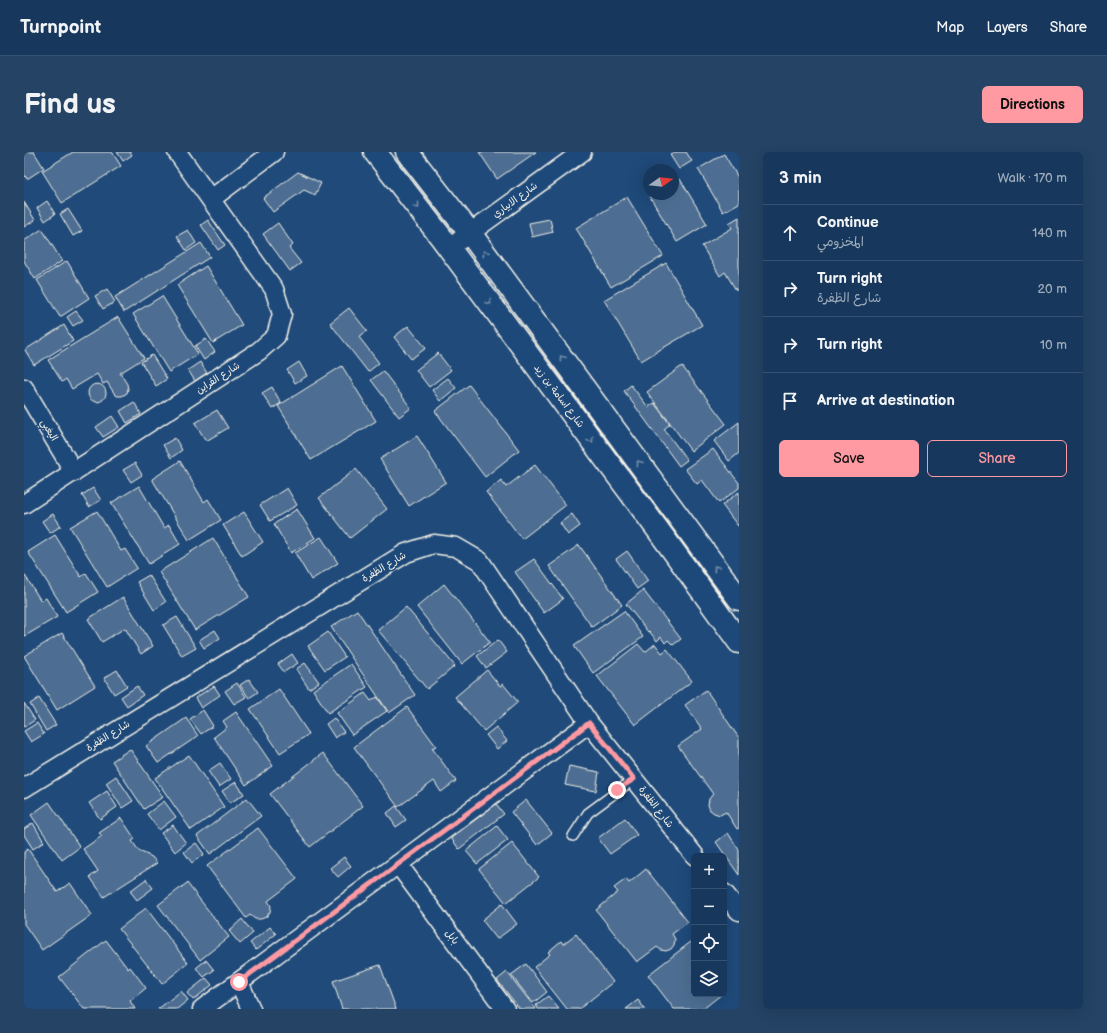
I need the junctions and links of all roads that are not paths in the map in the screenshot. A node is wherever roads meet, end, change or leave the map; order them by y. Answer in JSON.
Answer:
{"nodes":[{"id":1,"x":177,"y":152,"type":"edge"},
{"id":2,"x":274,"y":152,"type":"edge"},
{"id":3,"x":375,"y":152,"type":"edge"},
{"id":4,"x":407,"y":152,"type":"edge"},
{"id":5,"x":582,"y":152,"type":"edge"},
{"id":6,"x":211,"y":199,"type":"junction"},
{"id":7,"x":470,"y":233,"type":"junction"},
{"id":8,"x":449,"y":248,"type":"junction"},
{"id":9,"x":24,"y":388,"type":"edge"},
{"id":10,"x":74,"y":472,"type":"junction"},
{"id":11,"x":24,"y":504,"type":"edge"},
{"id":12,"x":739,"y":599,"type":"edge"},
{"id":13,"x":739,"y":642,"type":"edge"},
{"id":14,"x":589,"y":723,"type":"junction"},
{"id":15,"x":634,"y":779,"type":"junction"},
{"id":16,"x":24,"y":788,"type":"edge"},
{"id":17,"x":573,"y":836,"type":"dead end"},
{"id":18,"x":693,"y":853,"type":"edge"},
{"id":19,"x":398,"y":864,"type":"junction"},
{"id":20,"x":727,"y":897,"type":"edge"},
{"id":21,"x":739,"y":912,"type":"edge"},
{"id":22,"x":239,"y":982,"type":"junction"},
{"id":23,"x":202,"y":1009,"type":"edge"},
{"id":24,"x":251,"y":1009,"type":"edge"},
{"id":25,"x":505,"y":1009,"type":"edge"}],
"edges":[{"from":1,"to":6,"type":"street","name":"شارع القراين"},
{"from":2,"to":6,"type":"street"},
{"from":3,"to":8,"type":"street","name":"شارع اسامة بن زيد","one_way":true},
{"from":4,"to":7,"type":"street"},
{"from":5,"to":7,"type":"street","name":"شارع الابياري"},
{"from":6,"to":10,"type":"street","name":"شارع القراين"},
{"from":7,"to":8,"type":"street","name":"شارع الابياري"},
{"from":12,"to":7,"type":"street","one_way":true},
{"from":8,"to":13,"type":"street","name":"شارع اسامة بن زيد","one_way":true},
{"from":9,"to":10,"type":"street","name":"اليغبي"},
{"from":10,"to":11,"type":"street","name":"شارع القراين"},
{"from":14,"to":15,"type":"street","name":"شارع الظفرة"},
{"from":14,"to":16,"type":"street","name":"شارع الظفرة"},
{"from":14,"to":19,"type":"street"},
{"from":15,"to":17,"type":"lane"},
{"from":15,"to":18,"type":"street","name":"شارع الظفرة"},
{"from":19,"to":22,"type":"street"},
{"from":19,"to":25,"type":"street","name":"بابل"},
{"from":20,"to":21,"type":"street"},
{"from":22,"to":23,"type":"street"},
{"from":22,"to":24,"type":"street"}]}
